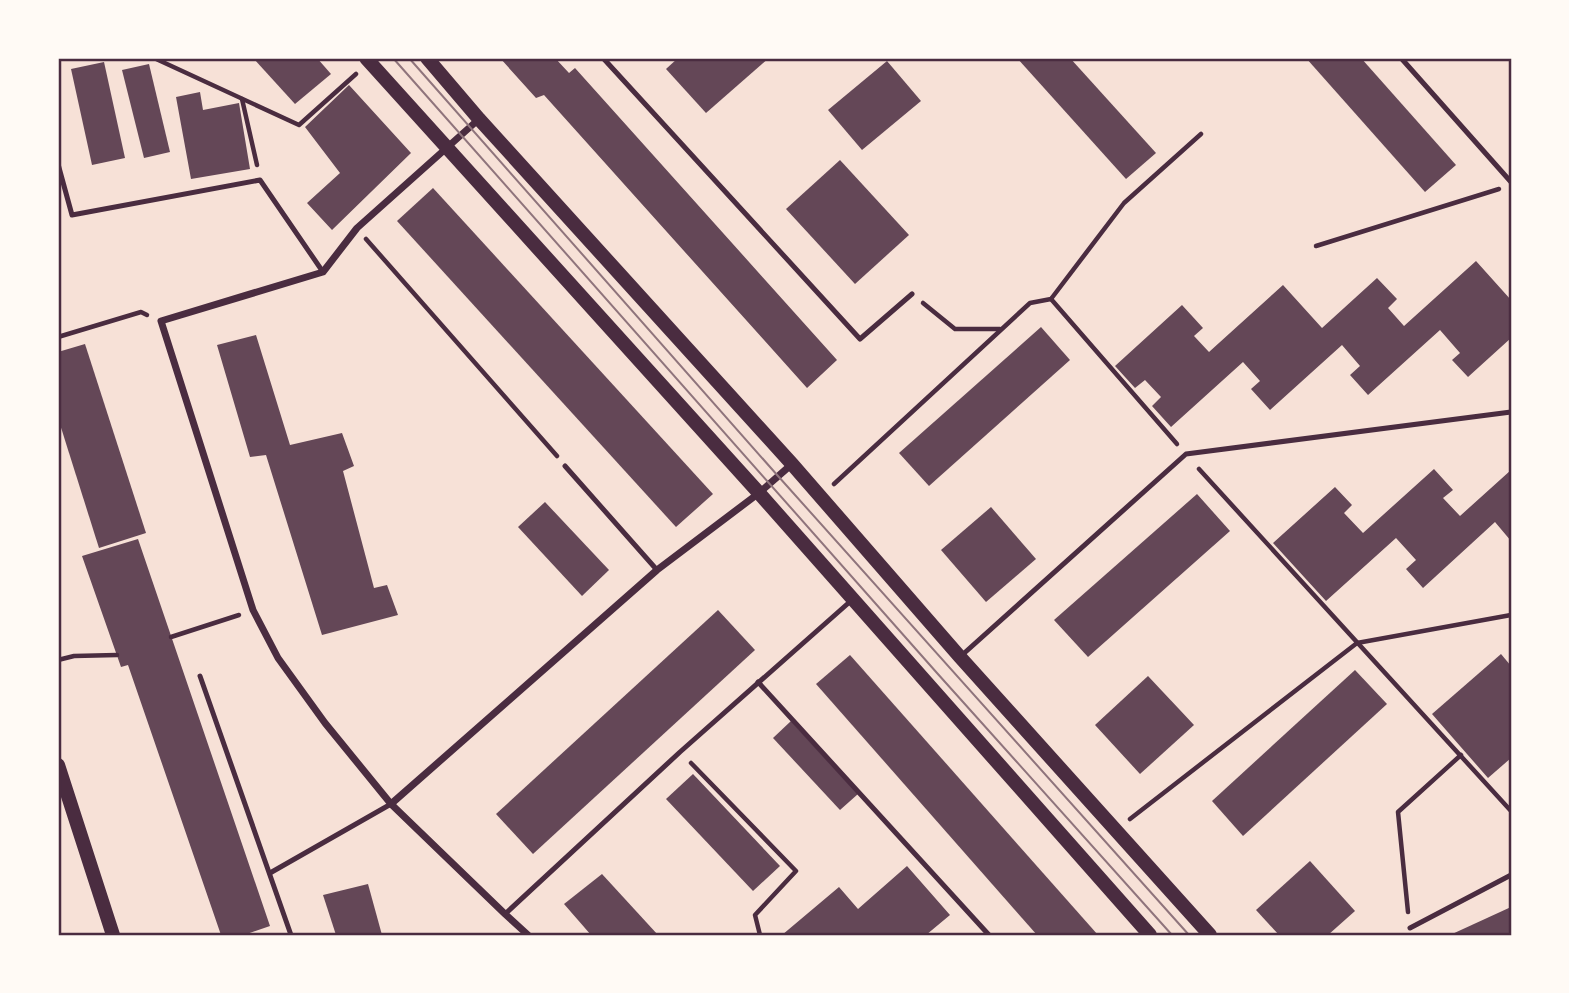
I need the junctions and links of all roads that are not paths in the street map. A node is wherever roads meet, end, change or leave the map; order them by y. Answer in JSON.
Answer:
{"nodes":[{"id":1,"x":427,"y":58,"type":"edge"},
{"id":2,"x":603,"y":58,"type":"edge"},
{"id":3,"x":1401,"y":58,"type":"edge"},
{"id":4,"x":368,"y":60,"type":"edge"},
{"id":5,"x":479,"y":119,"type":"junction"},
{"id":6,"x":446,"y":148,"type":"junction"},
{"id":7,"x":58,"y":164,"type":"edge"},
{"id":8,"x":1511,"y":184,"type":"edge"},
{"id":9,"x":323,"y":272,"type":"junction"},
{"id":10,"x":912,"y":294,"type":"road end"},
{"id":11,"x":1511,"y":412,"type":"edge"},
{"id":12,"x":792,"y":464,"type":"junction"},
{"id":13,"x":565,"y":466,"type":"road end"},
{"id":14,"x":759,"y":493,"type":"junction"},
{"id":15,"x":657,"y":570,"type":"junction"},
{"id":16,"x":853,"y":600,"type":"junction"},
{"id":17,"x":960,"y":657,"type":"junction"},
{"id":18,"x":200,"y":676,"type":"dead end"},
{"id":19,"x":758,"y":682,"type":"junction"},
{"id":20,"x":58,"y":765,"type":"edge"},
{"id":21,"x":391,"y":803,"type":"junction"},
{"id":22,"x":270,"y":873,"type":"junction"},
{"id":23,"x":1511,"y":875,"type":"edge"},
{"id":24,"x":505,"y":914,"type":"junction"},
{"id":25,"x":1410,"y":928,"type":"road end"},
{"id":26,"x":113,"y":935,"type":"edge"},
{"id":27,"x":291,"y":935,"type":"edge"},
{"id":28,"x":528,"y":935,"type":"edge"},
{"id":29,"x":989,"y":935,"type":"edge"},
{"id":30,"x":1150,"y":935,"type":"edge"},
{"id":31,"x":1210,"y":935,"type":"edge"}],
"edges":[{"from":1,"to":5,"type":"main road"},
{"from":2,"to":10,"type":"lane"},
{"from":3,"to":8,"type":"lane"},
{"from":4,"to":6,"type":"main road"},
{"from":5,"to":6,"type":"street"},
{"from":5,"to":12,"type":"main road"},
{"from":6,"to":9,"type":"street"},
{"from":6,"to":14,"type":"main road"},
{"from":7,"to":9,"type":"lane"},
{"from":9,"to":21,"type":"street"},
{"from":11,"to":17,"type":"lane"},
{"from":12,"to":14,"type":"street"},
{"from":12,"to":17,"type":"main road"},
{"from":13,"to":15,"type":"lane"},
{"from":14,"to":15,"type":"street"},
{"from":14,"to":16,"type":"main road"},
{"from":15,"to":21,"type":"street"},
{"from":16,"to":19,"type":"lane"},
{"from":16,"to":30,"type":"main road"},
{"from":17,"to":31,"type":"main road"},
{"from":18,"to":22,"type":"lane"},
{"from":19,"to":24,"type":"lane"},
{"from":19,"to":29,"type":"lane"},
{"from":20,"to":26,"type":"main road"},
{"from":21,"to":22,"type":"lane"},
{"from":21,"to":24,"type":"street"},
{"from":22,"to":27,"type":"lane"},
{"from":23,"to":25,"type":"lane"},
{"from":24,"to":28,"type":"street"}]}
